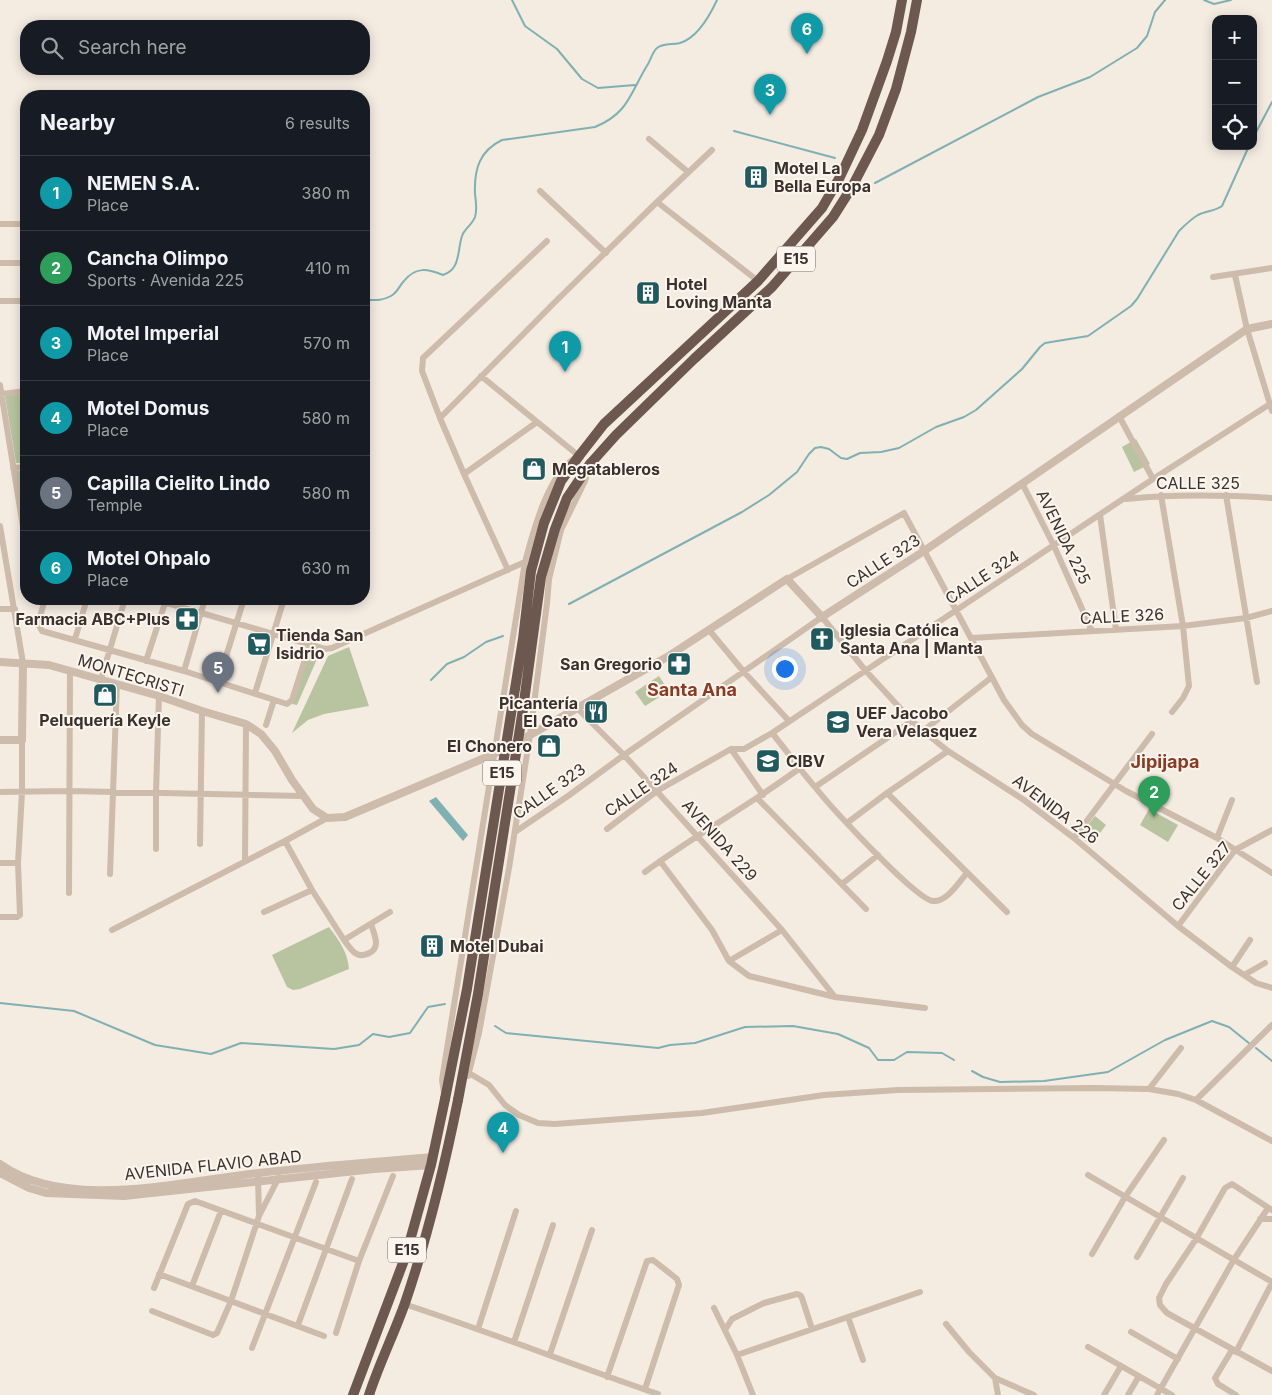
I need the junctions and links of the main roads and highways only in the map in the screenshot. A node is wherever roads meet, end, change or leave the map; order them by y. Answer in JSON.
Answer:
{"nodes":[{"id":1,"x":902,"y":0,"type":"edge"},
{"id":2,"x":917,"y":0,"type":"edge"},
{"id":3,"x":744,"y":294,"type":"junction"},
{"id":4,"x":754,"y":304,"type":"junction"},
{"id":5,"x":370,"y":1352,"type":"junction"},
{"id":6,"x":383,"y":1358,"type":"junction"},
{"id":7,"x":353,"y":1395,"type":"edge"},
{"id":8,"x":369,"y":1395,"type":"edge"}],
"edges":[{"from":1,"to":3,"type":"highway","number":"E15"},
{"from":2,"to":4,"type":"highway","number":"E15"},
{"from":3,"to":4,"type":"highway"},
{"from":3,"to":5,"type":"highway","number":"E15","bridge":true},
{"from":4,"to":6,"type":"highway","number":"E15","bridge":true},
{"from":5,"to":6,"type":"highway"},
{"from":5,"to":7,"type":"highway","number":"E15"},
{"from":6,"to":8,"type":"highway","number":"E15"}]}
